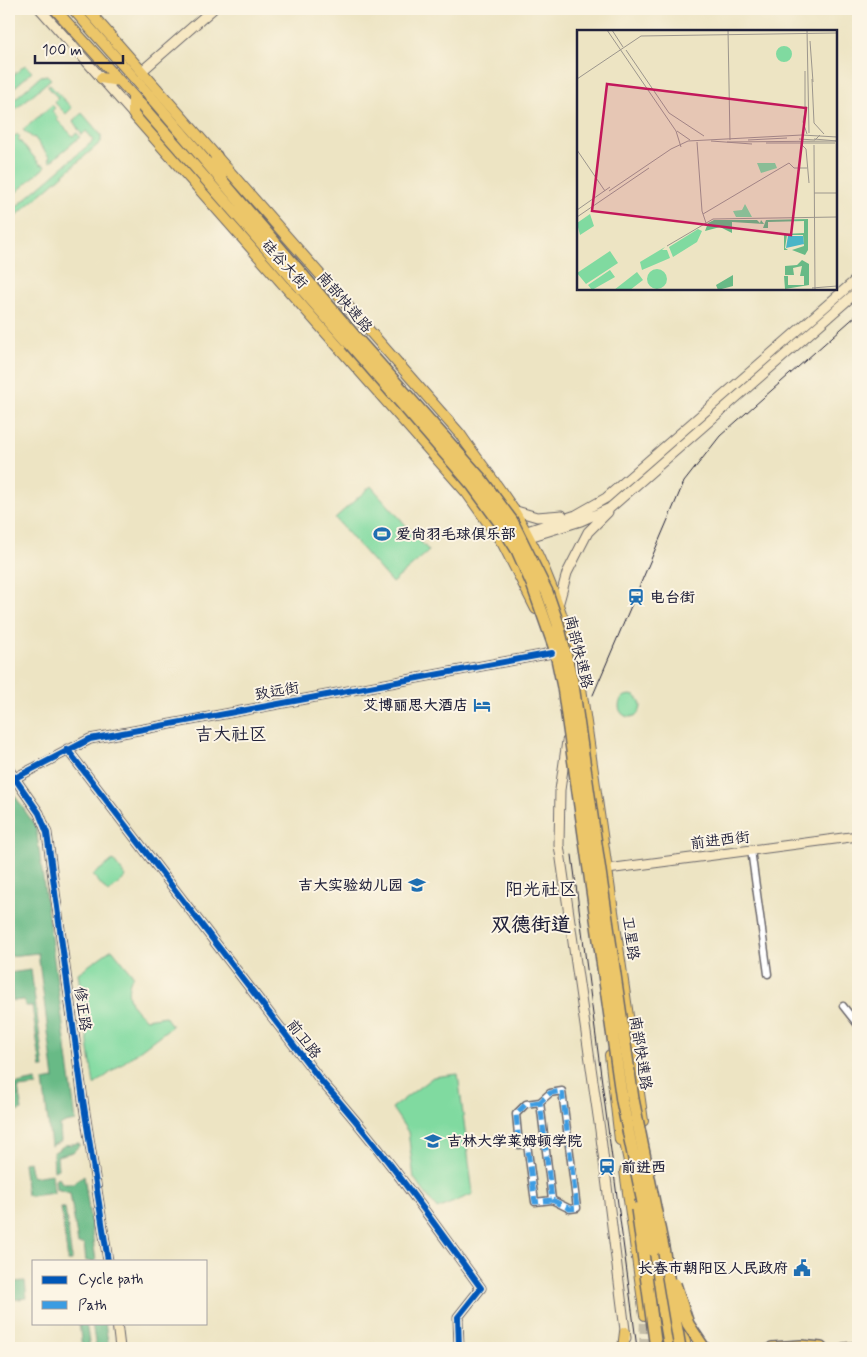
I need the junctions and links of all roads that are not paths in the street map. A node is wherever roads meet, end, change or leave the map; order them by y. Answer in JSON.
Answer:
{"nodes":[{"id":1,"x":40,"y":9,"type":"edge"},
{"id":2,"x":55,"y":9,"type":"edge"},
{"id":3,"x":73,"y":9,"type":"edge"},
{"id":4,"x":87,"y":9,"type":"edge"},
{"id":5,"x":213,"y":9,"type":"edge"},
{"id":6,"x":142,"y":71,"type":"junction"},
{"id":7,"x":101,"y":78,"type":"junction"},
{"id":8,"x":119,"y":80,"type":"junction"},
{"id":9,"x":141,"y":99,"type":"junction"},
{"id":10,"x":133,"y":114,"type":"junction"},
{"id":11,"x":216,"y":156,"type":"junction"},
{"id":12,"x":224,"y":184,"type":"junction"},
{"id":13,"x":858,"y":278,"type":"edge"},
{"id":14,"x":858,"y":291,"type":"edge"},
{"id":15,"x":354,"y":342,"type":"junction"},
{"id":16,"x":592,"y":507,"type":"junction"},
{"id":17,"x":610,"y":508,"type":"junction"},
{"id":18,"x":513,"y":510,"type":"junction"},
{"id":19,"x":526,"y":535,"type":"junction"},
{"id":20,"x":503,"y":544,"type":"junction"},
{"id":21,"x":559,"y":602,"type":"junction"},
{"id":22,"x":552,"y":653,"type":"junction"},
{"id":23,"x":567,"y":741,"type":"junction"},
{"id":24,"x":67,"y":750,"type":"junction"},
{"id":25,"x":9,"y":770,"type":"edge"},
{"id":26,"x":14,"y":778,"type":"junction"},
{"id":27,"x":858,"y":836,"type":"edge"},
{"id":28,"x":752,"y":850,"type":"junction"},
{"id":29,"x":606,"y":869,"type":"junction"},
{"id":30,"x":585,"y":872,"type":"junction"},
{"id":31,"x":768,"y":974,"type":"dead end"},
{"id":32,"x":843,"y":1006,"type":"dead end"},
{"id":33,"x":858,"y":1025,"type":"edge"},
{"id":34,"x":607,"y":1026,"type":"junction"},
{"id":35,"x":622,"y":1101,"type":"junction"},
{"id":36,"x":540,"y":1102,"type":"junction"},
{"id":37,"x":552,"y":1200,"type":"junction"},
{"id":38,"x":663,"y":1247,"type":"junction"},
{"id":39,"x":108,"y":1260,"type":"edge"},
{"id":40,"x":645,"y":1315,"type":"tunnel mouth"},
{"id":41,"x":117,"y":1324,"type":"edge"},
{"id":42,"x":625,"y":1332,"type":"joint"},
{"id":43,"x":858,"y":1347,"type":"edge"},
{"id":44,"x":120,"y":1348,"type":"edge"},
{"id":45,"x":460,"y":1348,"type":"edge"},
{"id":46,"x":625,"y":1348,"type":"edge"},
{"id":47,"x":656,"y":1348,"type":"edge"},
{"id":48,"x":665,"y":1348,"type":"edge"},
{"id":49,"x":670,"y":1348,"type":"edge"},
{"id":50,"x":680,"y":1348,"type":"edge"},
{"id":51,"x":686,"y":1348,"type":"edge"},
{"id":52,"x":704,"y":1348,"type":"edge"},
{"id":53,"x":772,"y":1348,"type":"edge"},
{"id":54,"x":821,"y":1348,"type":"edge"},
{"id":55,"x":844,"y":1348,"type":"edge"}],
"edges":[{"from":1,"to":7,"type":"street","name":"硅谷大街"},
{"from":2,"to":8,"type":"main road"},
{"from":3,"to":9,"type":"main road"},
{"from":4,"to":6,"type":"main road","name":"硅谷大街"},
{"from":5,"to":6,"type":"street"},
{"from":6,"to":11,"type":"main road","name":"硅谷大街"},
{"from":7,"to":8,"type":"main road"},
{"from":7,"to":10,"type":"street","name":"硅谷大街"},
{"from":8,"to":9,"type":"main road"},
{"from":9,"to":10,"type":"main road"},
{"from":9,"to":12,"type":"highway","name":"南部快速路"},
{"from":9,"to":15,"type":"highway","name":"南部快速路"},
{"from":10,"to":20,"type":"main road","name":"硅谷大街"},
{"from":11,"to":12,"type":"highway"},
{"from":11,"to":18,"type":"main road","name":"硅谷大街"},
{"from":12,"to":15,"type":"highway","name":"南部快速路"},
{"from":13,"to":16,"type":"street"},
{"from":14,"to":17,"type":"street"},
{"from":15,"to":35,"type":"highway","name":"南部快速路","bridge":true},
{"from":15,"to":38,"type":"highway","name":"南部快速路","bridge":true},
{"from":16,"to":18,"type":"street"},
{"from":16,"to":19,"type":"street"},
{"from":17,"to":19,"type":"street"},
{"from":17,"to":21,"type":"street"},
{"from":18,"to":19,"type":"main road","name":"硅谷大街"},
{"from":19,"to":20,"type":"street"},
{"from":19,"to":21,"type":"main road","name":"卫星路"},
{"from":20,"to":22,"type":"main road"},
{"from":21,"to":29,"type":"main road","name":"卫星路"},
{"from":22,"to":23,"type":"main road"},
{"from":22,"to":24,"type":"street","name":"致远街"},
{"from":23,"to":30,"type":"main road"},
{"from":23,"to":42,"type":"street"},
{"from":24,"to":26,"type":"street","name":"致远街"},
{"from":24,"to":45,"type":"street","name":"前卫路"},
{"from":25,"to":26,"type":"street","name":"修正路"},
{"from":26,"to":39,"type":"street","name":"修正路"},
{"from":27,"to":28,"type":"street","name":"前进西街"},
{"from":28,"to":29,"type":"street","name":"前进西街"},
{"from":28,"to":31,"type":"street"},
{"from":29,"to":30,"type":"street","name":"前进西街"},
{"from":29,"to":51,"type":"main road","name":"卫星路"},
{"from":30,"to":34,"type":"main road"},
{"from":32,"to":33,"type":"street"},
{"from":34,"to":40,"type":"main road"},
{"from":34,"to":48,"type":"main road"},
{"from":35,"to":47,"type":"highway","bridge":true},
{"from":35,"to":49,"type":"highway","name":"南部快速路","bridge":true},
{"from":36,"to":37,"type":"street"},
{"from":36,"to":37,"type":"street"},
{"from":36,"to":37,"type":"street"},
{"from":38,"to":50,"type":"highway","name":"南部快速路","bridge":true},
{"from":38,"to":52,"type":"highway","bridge":true},
{"from":41,"to":44,"type":"street"},
{"from":42,"to":46,"type":"main road"},
{"from":43,"to":55,"type":"main road"},
{"from":53,"to":54,"type":"highway"}]}
